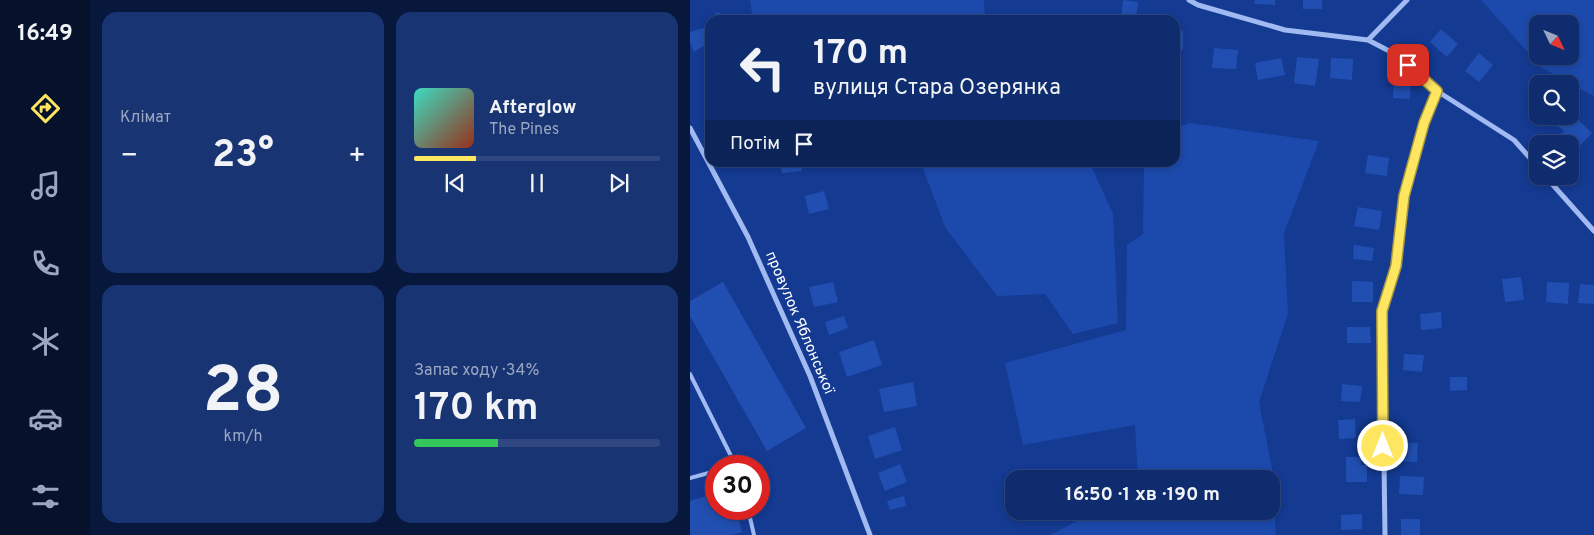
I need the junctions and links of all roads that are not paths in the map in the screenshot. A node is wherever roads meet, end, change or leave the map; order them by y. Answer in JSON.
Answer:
{"nodes":[{"id":1,"x":1189,"y":0,"type":"edge"},
{"id":2,"x":1407,"y":0,"type":"edge"},
{"id":3,"x":1368,"y":40,"type":"junction"},
{"id":4,"x":1437,"y":91,"type":"junction"},
{"id":5,"x":690,"y":128,"type":"edge"},
{"id":6,"x":705,"y":156,"type":"edge"},
{"id":7,"x":1529,"y":157,"type":"edge"},
{"id":8,"x":711,"y":167,"type":"edge"},
{"id":9,"x":1553,"y":185,"type":"edge"},
{"id":10,"x":1594,"y":231,"type":"edge"},
{"id":11,"x":690,"y":374,"type":"edge"},
{"id":12,"x":729,"y":455,"type":"edge"},
{"id":13,"x":705,"y":473,"type":"edge"},
{"id":14,"x":690,"y":478,"type":"edge"},
{"id":15,"x":751,"y":520,"type":"edge"},
{"id":16,"x":754,"y":535,"type":"edge"},
{"id":17,"x":870,"y":535,"type":"edge"},
{"id":18,"x":1385,"y":535,"type":"edge"}],
"edges":[{"from":1,"to":3,"type":"street"},
{"from":2,"to":3,"type":"street"},
{"from":3,"to":4,"type":"street"},
{"from":4,"to":7,"type":"street"},
{"from":4,"to":18,"type":"street"},
{"from":5,"to":6,"type":"street","name":"провулок Яблонської"},
{"from":8,"to":17,"type":"street","name":"провулок Яблонської"},
{"from":9,"to":10,"type":"street"},
{"from":11,"to":12,"type":"lane"},
{"from":13,"to":14,"type":"lane"},
{"from":15,"to":16,"type":"lane"}]}
